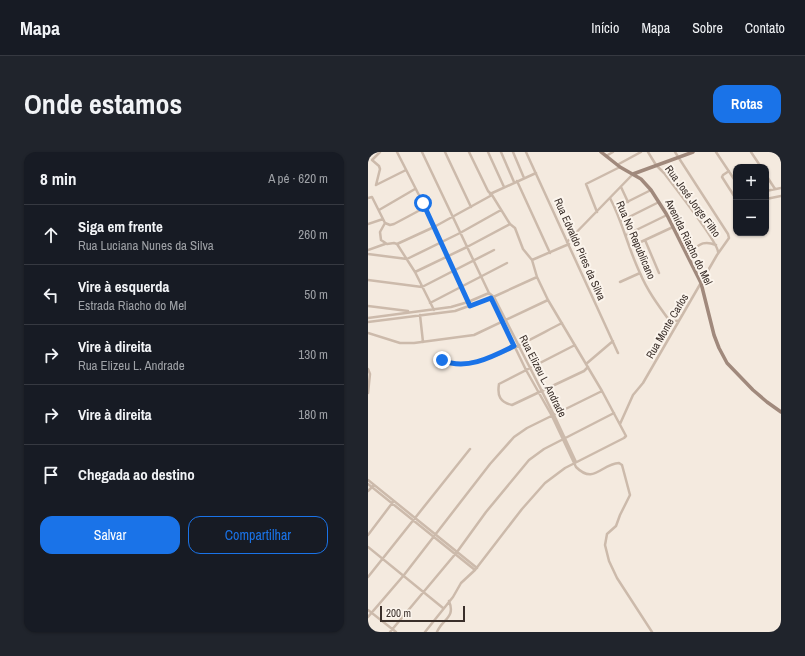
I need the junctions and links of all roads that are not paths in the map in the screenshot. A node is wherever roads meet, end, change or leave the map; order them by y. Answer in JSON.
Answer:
{"nodes":[{"id":1,"x":380,"y":152,"type":"edge"},
{"id":2,"x":397,"y":152,"type":"edge"},
{"id":3,"x":422,"y":152,"type":"edge"},
{"id":4,"x":445,"y":152,"type":"edge"},
{"id":5,"x":469,"y":152,"type":"edge"},
{"id":6,"x":488,"y":152,"type":"edge"},
{"id":7,"x":500,"y":152,"type":"edge"},
{"id":8,"x":512,"y":152,"type":"edge"},
{"id":9,"x":526,"y":152,"type":"edge"},
{"id":10,"x":601,"y":152,"type":"edge"},
{"id":11,"x":613,"y":152,"type":"edge"},
{"id":12,"x":641,"y":152,"type":"edge"},
{"id":13,"x":648,"y":152,"type":"edge"},
{"id":14,"x":675,"y":152,"type":"edge"},
{"id":15,"x":692,"y":152,"type":"edge"},
{"id":16,"x":716,"y":152,"type":"edge"},
{"id":17,"x":751,"y":152,"type":"edge"},
{"id":18,"x":606,"y":156,"type":"junction"},
{"id":19,"x":678,"y":158,"type":"junction"},
{"id":20,"x":759,"y":164,"type":"edge"},
{"id":21,"x":656,"y":165,"type":"junction"},
{"id":22,"x":618,"y":166,"type":"junction"},
{"id":23,"x":406,"y":170,"type":"junction"},
{"id":24,"x":728,"y":171,"type":"junction"},
{"id":25,"x":536,"y":173,"type":"junction"},
{"id":26,"x":633,"y":174,"type":"junction"},
{"id":27,"x":524,"y":178,"type":"junction"},
{"id":28,"x":733,"y":178,"type":"edge"},
{"id":29,"x":769,"y":180,"type":"edge"},
{"id":30,"x":516,"y":181,"type":"junction"},
{"id":31,"x":504,"y":187,"type":"junction"},
{"id":32,"x":621,"y":187,"type":"junction"},
{"id":33,"x":781,"y":188,"type":"edge"},
{"id":34,"x":415,"y":189,"type":"junction"},
{"id":35,"x":775,"y":189,"type":"junction"},
{"id":36,"x":651,"y":190,"type":"junction"},
{"id":37,"x":769,"y":190,"type":"edge"},
{"id":38,"x":733,"y":194,"type":"edge"},
{"id":39,"x":491,"y":195,"type":"junction"},
{"id":40,"x":781,"y":196,"type":"edge"},
{"id":41,"x":368,"y":198,"type":"edge"},
{"id":42,"x":610,"y":198,"type":"junction"},
{"id":43,"x":769,"y":198,"type":"edge"},
{"id":44,"x":628,"y":202,"type":"junction"},
{"id":45,"x":659,"y":202,"type":"junction"},
{"id":46,"x":471,"y":207,"type":"junction"},
{"id":47,"x":424,"y":208,"type":"junction"},
{"id":48,"x":615,"y":208,"type":"junction"},
{"id":49,"x":379,"y":210,"type":"junction"},
{"id":50,"x":500,"y":210,"type":"junction"},
{"id":51,"x":597,"y":212,"type":"junction"},
{"id":52,"x":667,"y":215,"type":"junction"},
{"id":53,"x":453,"y":217,"type":"junction"},
{"id":54,"x":383,"y":219,"type":"junction"},
{"id":55,"x":621,"y":221,"type":"junction"},
{"id":56,"x":385,"y":223,"type":"junction"},
{"id":57,"x":368,"y":224,"type":"edge"},
{"id":58,"x":510,"y":224,"type":"junction"},
{"id":59,"x":434,"y":227,"type":"junction"},
{"id":60,"x":673,"y":227,"type":"junction"},
{"id":61,"x":460,"y":233,"type":"junction"},
{"id":62,"x":626,"y":235,"type":"junction"},
{"id":63,"x":645,"y":240,"type":"junction"},
{"id":64,"x":441,"y":242,"type":"junction"},
{"id":65,"x":568,"y":243,"type":"junction"},
{"id":66,"x":385,"y":244,"type":"junction"},
{"id":67,"x":397,"y":244,"type":"junction"},
{"id":68,"x":717,"y":246,"type":"junction"},
{"id":69,"x":467,"y":247,"type":"junction"},
{"id":70,"x":630,"y":247,"type":"junction"},
{"id":71,"x":722,"y":248,"type":"junction"},
{"id":72,"x":368,"y":250,"type":"edge"},
{"id":73,"x":494,"y":250,"type":"dead end"},
{"id":74,"x":550,"y":252,"type":"junction"},
{"id":75,"x":368,"y":254,"type":"edge"},
{"id":76,"x":718,"y":254,"type":"junction"},
{"id":77,"x":686,"y":255,"type":"junction"},
{"id":78,"x":447,"y":257,"type":"junction"},
{"id":79,"x":407,"y":259,"type":"junction"},
{"id":80,"x":532,"y":260,"type":"junction"},
{"id":81,"x":474,"y":262,"type":"junction"},
{"id":82,"x":507,"y":263,"type":"dead end"},
{"id":83,"x":415,"y":272,"type":"junction"},
{"id":84,"x":454,"y":272,"type":"junction"},
{"id":85,"x":640,"y":273,"type":"junction"},
{"id":86,"x":660,"y":273,"type":"dead end"},
{"id":87,"x":481,"y":276,"type":"junction"},
{"id":88,"x":537,"y":277,"type":"junction"},
{"id":89,"x":368,"y":280,"type":"edge"},
{"id":90,"x":620,"y":282,"type":"dead end"},
{"id":91,"x":701,"y":284,"type":"junction"},
{"id":92,"x":422,"y":287,"type":"junction"},
{"id":93,"x":461,"y":287,"type":"junction"},
{"id":94,"x":491,"y":296,"type":"junction"},
{"id":95,"x":548,"y":300,"type":"junction"},
{"id":96,"x":468,"y":302,"type":"junction"},
{"id":97,"x":430,"y":303,"type":"junction"},
{"id":98,"x":368,"y":306,"type":"edge"},
{"id":99,"x":470,"y":306,"type":"junction"},
{"id":100,"x":434,"y":310,"type":"junction"},
{"id":101,"x":412,"y":312,"type":"junction"},
{"id":102,"x":420,"y":315,"type":"junction"},
{"id":103,"x":368,"y":318,"type":"edge"},
{"id":104,"x":504,"y":321,"type":"junction"},
{"id":105,"x":679,"y":321,"type":"junction"},
{"id":106,"x":368,"y":322,"type":"edge"},
{"id":107,"x":562,"y":323,"type":"junction"},
{"id":108,"x":368,"y":333,"type":"edge"},
{"id":109,"x":613,"y":341,"type":"junction"},
{"id":110,"x":423,"y":342,"type":"junction"},
{"id":111,"x":575,"y":345,"type":"junction"},
{"id":112,"x":516,"y":346,"type":"junction"},
{"id":113,"x":618,"y":353,"type":"dead end"},
{"id":114,"x":442,"y":360,"type":"dead end"},
{"id":115,"x":587,"y":365,"type":"junction"},
{"id":116,"x":530,"y":367,"type":"junction"},
{"id":117,"x":368,"y":369,"type":"edge"},
{"id":118,"x":526,"y":370,"type":"junction"},
{"id":119,"x":542,"y":390,"type":"junction"},
{"id":120,"x":602,"y":391,"type":"junction"},
{"id":121,"x":538,"y":392,"type":"junction"},
{"id":122,"x":368,"y":393,"type":"edge"},
{"id":123,"x":781,"y":412,"type":"edge"},
{"id":124,"x":614,"y":413,"type":"junction"},
{"id":125,"x":553,"y":415,"type":"junction"},
{"id":126,"x":620,"y":424,"type":"junction"},
{"id":127,"x":564,"y":440,"type":"junction"},
{"id":128,"x":470,"y":449,"type":"dead end"},
{"id":129,"x":575,"y":463,"type":"junction"},
{"id":130,"x":368,"y":480,"type":"edge"},
{"id":131,"x":368,"y":484,"type":"edge"},
{"id":132,"x":373,"y":486,"type":"junction"},
{"id":133,"x":368,"y":491,"type":"edge"},
{"id":134,"x":394,"y":502,"type":"junction"},
{"id":135,"x":413,"y":519,"type":"junction"},
{"id":136,"x":368,"y":535,"type":"edge"},
{"id":137,"x":434,"y":536,"type":"junction"},
{"id":138,"x":368,"y":547,"type":"edge"},
{"id":139,"x":456,"y":553,"type":"junction"},
{"id":140,"x":383,"y":559,"type":"junction"},
{"id":141,"x":476,"y":569,"type":"junction"},
{"id":142,"x":404,"y":575,"type":"junction"},
{"id":143,"x":368,"y":577,"type":"edge"},
{"id":144,"x":424,"y":592,"type":"junction"},
{"id":145,"x":449,"y":601,"type":"junction"},
{"id":146,"x":443,"y":608,"type":"junction"},
{"id":147,"x":368,"y":610,"type":"edge"},
{"id":148,"x":372,"y":613,"type":"junction"},
{"id":149,"x":368,"y":617,"type":"edge"},
{"id":150,"x":392,"y":631,"type":"edge"},
{"id":151,"x":396,"y":632,"type":"edge"},
{"id":152,"x":425,"y":632,"type":"edge"},
{"id":153,"x":436,"y":632,"type":"edge"},
{"id":154,"x":652,"y":632,"type":"edge"}],
"edges":[{"from":1,"to":23,"type":"street"},
{"from":2,"to":23,"type":"street"},
{"from":3,"to":53,"type":"street","name":"Rua Elizeu L. Andrade"},
{"from":4,"to":46,"type":"street"},
{"from":5,"to":39,"type":"street"},
{"from":6,"to":31,"type":"street"},
{"from":7,"to":30,"type":"street"},
{"from":8,"to":27,"type":"street"},
{"from":9,"to":25,"type":"street","name":"Rua Edvaldo Pires da Silva"},
{"from":10,"to":18,"type":"street","name":"Avenida Riacho do Mel"},
{"from":11,"to":18,"type":"street"},
{"from":12,"to":22,"type":"street"},
{"from":13,"to":21,"type":"street","name":"Rua José Jorge Filho"},
{"from":14,"to":19,"type":"street"},
{"from":15,"to":19,"type":"street"},
{"from":16,"to":24,"type":"street"},
{"from":17,"to":20,"type":"street"},
{"from":18,"to":22,"type":"street","name":"Avenida Riacho do Mel"},
{"from":19,"to":21,"type":"street"},
{"from":19,"to":71,"type":"street","name":"Rua Monte Carlos"},
{"from":21,"to":26,"type":"street"},
{"from":21,"to":68,"type":"street","name":"Rua José Jorge Filho"},
{"from":22,"to":26,"type":"street","name":"Avenida Riacho do Mel"},
{"from":22,"to":51,"type":"street"},
{"from":23,"to":34,"type":"street"},
{"from":24,"to":28,"type":"street"},
{"from":24,"to":38,"type":"street"},
{"from":25,"to":27,"type":"street"},
{"from":25,"to":65,"type":"street","name":"Rua Edvaldo Pires da Silva"},
{"from":26,"to":32,"type":"street"},
{"from":26,"to":36,"type":"street","name":"Avenida Riacho do Mel"},
{"from":27,"to":30,"type":"street"},
{"from":29,"to":35,"type":"street"},
{"from":30,"to":31,"type":"street"},
{"from":30,"to":74,"type":"street"},
{"from":31,"to":39,"type":"street"},
{"from":32,"to":42,"type":"street"},
{"from":32,"to":44,"type":"street"},
{"from":33,"to":35,"type":"street"},
{"from":34,"to":47,"type":"street"},
{"from":34,"to":49,"type":"street"},
{"from":35,"to":37,"type":"street"},
{"from":36,"to":44,"type":"street"},
{"from":36,"to":45,"type":"street","name":"Avenida Riacho do Mel"},
{"from":39,"to":46,"type":"street"},
{"from":39,"to":50,"type":"street"},
{"from":40,"to":43,"type":"street"},
{"from":41,"to":49,"type":"street"},
{"from":42,"to":48,"type":"street","name":"Rua No Republicano"},
{"from":42,"to":51,"type":"street"},
{"from":44,"to":48,"type":"street"},
{"from":45,"to":52,"type":"street","name":"Avenida Riacho do Mel"},
{"from":45,"to":55,"type":"street"},
{"from":46,"to":53,"type":"street"},
{"from":47,"to":56,"type":"street"},
{"from":47,"to":59,"type":"street"},
{"from":48,"to":55,"type":"street","name":"Rua No Republicano"},
{"from":49,"to":54,"type":"street"},
{"from":50,"to":58,"type":"street"},
{"from":50,"to":61,"type":"street"},
{"from":51,"to":65,"type":"street"},
{"from":52,"to":60,"type":"street","name":"Avenida Riacho do Mel"},
{"from":52,"to":62,"type":"street"},
{"from":53,"to":59,"type":"street"},
{"from":53,"to":61,"type":"street","name":"Rua Elizeu L. Andrade"},
{"from":54,"to":56,"type":"street"},
{"from":54,"to":57,"type":"street"},
{"from":55,"to":62,"type":"street","name":"Rua No Republicano"},
{"from":56,"to":66,"type":"street"},
{"from":58,"to":69,"type":"street"},
{"from":58,"to":80,"type":"street"},
{"from":59,"to":64,"type":"street"},
{"from":59,"to":67,"type":"street"},
{"from":60,"to":63,"type":"street"},
{"from":60,"to":77,"type":"street","name":"Avenida Riacho do Mel"},
{"from":61,"to":64,"type":"street"},
{"from":61,"to":69,"type":"street","name":"Rua Elizeu L. Andrade"},
{"from":62,"to":70,"type":"street","name":"Rua No Republicano"},
{"from":63,"to":70,"type":"street"},
{"from":63,"to":86,"type":"street"},
{"from":64,"to":78,"type":"street"},
{"from":64,"to":79,"type":"street"},
{"from":65,"to":74,"type":"street"},
{"from":65,"to":109,"type":"street","name":"Rua Edvaldo Pires da Silva"},
{"from":66,"to":67,"type":"street"},
{"from":66,"to":72,"type":"street"},
{"from":67,"to":79,"type":"street"},
{"from":68,"to":71,"type":"street","name":"Rua José Jorge Filho"},
{"from":68,"to":76,"type":"street","name":"Rua José Jorge Filho"},
{"from":68,"to":77,"type":"street"},
{"from":69,"to":78,"type":"street"},
{"from":69,"to":81,"type":"street","name":"Rua Elizeu L. Andrade"},
{"from":70,"to":85,"type":"street","name":"Rua No Republicano"},
{"from":71,"to":76,"type":"street","name":"Rua Monte Carlos"},
{"from":73,"to":81,"type":"street"},
{"from":74,"to":80,"type":"street"},
{"from":75,"to":79,"type":"street"},
{"from":76,"to":91,"type":"street","name":"Rua Monte Carlos"},
{"from":77,"to":91,"type":"street","name":"Avenida Riacho do Mel"},
{"from":78,"to":83,"type":"street"},
{"from":78,"to":84,"type":"street"},
{"from":79,"to":83,"type":"street"},
{"from":80,"to":88,"type":"street"},
{"from":81,"to":84,"type":"street"},
{"from":81,"to":87,"type":"street","name":"Rua Elizeu L. Andrade"},
{"from":82,"to":87,"type":"street"},
{"from":83,"to":92,"type":"street"},
{"from":84,"to":92,"type":"street"},
{"from":84,"to":93,"type":"street"},
{"from":85,"to":90,"type":"street"},
{"from":85,"to":105,"type":"street","name":"Rua No Republicano"},
{"from":87,"to":93,"type":"street"},
{"from":87,"to":94,"type":"street","name":"Rua Elizeu L. Andrade"},
{"from":88,"to":94,"type":"street"},
{"from":88,"to":95,"type":"street"},
{"from":89,"to":92,"type":"street"},
{"from":91,"to":105,"type":"street","name":"Rua Monte Carlos"},
{"from":91,"to":123,"type":"street","name":"Avenida Riacho do Mel"},
{"from":92,"to":97,"type":"street"},
{"from":93,"to":96,"type":"street"},
{"from":93,"to":97,"type":"street"},
{"from":94,"to":96,"type":"street"},
{"from":94,"to":99,"type":"street"},
{"from":94,"to":104,"type":"street","name":"Rua Elizeu L. Andrade"},
{"from":95,"to":104,"type":"street"},
{"from":95,"to":107,"type":"street"},
{"from":96,"to":99,"type":"street"},
{"from":96,"to":100,"type":"street"},
{"from":97,"to":100,"type":"street"},
{"from":98,"to":101,"type":"street"},
{"from":99,"to":102,"type":"street"},
{"from":100,"to":101,"type":"street"},
{"from":101,"to":103,"type":"street"},
{"from":102,"to":106,"type":"street"},
{"from":102,"to":110,"type":"street"},
{"from":104,"to":110,"type":"street"},
{"from":104,"to":112,"type":"street","name":"Rua Elizeu L. Andrade"},
{"from":105,"to":126,"type":"street","name":"Rua Monte Carlos"},
{"from":107,"to":111,"type":"street"},
{"from":107,"to":112,"type":"street"},
{"from":108,"to":110,"type":"street"},
{"from":109,"to":113,"type":"street","name":"Rua Edvaldo Pires da Silva"},
{"from":109,"to":115,"type":"street"},
{"from":111,"to":115,"type":"street"},
{"from":111,"to":116,"type":"street"},
{"from":112,"to":114,"type":"street"},
{"from":112,"to":116,"type":"street","name":"Rua Elizeu L. Andrade"},
{"from":112,"to":118,"type":"street","name":"Rua Elizeu L. Andrade"},
{"from":115,"to":119,"type":"street"},
{"from":115,"to":120,"type":"street"},
{"from":116,"to":118,"type":"street"},
{"from":116,"to":119,"type":"street","name":"Rua Elizeu L. Andrade"},
{"from":117,"to":122,"type":"street"},
{"from":118,"to":121,"type":"street","name":"Rua Elizeu L. Andrade"},
{"from":118,"to":121,"type":"street"},
{"from":119,"to":121,"type":"street"},
{"from":119,"to":125,"type":"street","name":"Rua Elizeu L. Andrade"},
{"from":120,"to":124,"type":"street"},
{"from":120,"to":125,"type":"street"},
{"from":121,"to":125,"type":"street","name":"Rua Elizeu L. Andrade"},
{"from":124,"to":126,"type":"street"},
{"from":124,"to":127,"type":"street"},
{"from":125,"to":127,"type":"street","name":"Rua Elizeu L. Andrade"},
{"from":125,"to":137,"type":"street"},
{"from":126,"to":129,"type":"street"},
{"from":127,"to":129,"type":"street","name":"Rua Elizeu L. Andrade"},
{"from":127,"to":139,"type":"street"},
{"from":128,"to":135,"type":"street"},
{"from":129,"to":141,"type":"street"},
{"from":129,"to":154,"type":"street"},
{"from":130,"to":132,"type":"street"},
{"from":131,"to":132,"type":"street"},
{"from":132,"to":133,"type":"street"},
{"from":132,"to":134,"type":"street"},
{"from":134,"to":135,"type":"street"},
{"from":134,"to":136,"type":"street"},
{"from":135,"to":137,"type":"street"},
{"from":135,"to":140,"type":"street"},
{"from":137,"to":139,"type":"street"},
{"from":137,"to":142,"type":"street"},
{"from":138,"to":140,"type":"street"},
{"from":139,"to":141,"type":"street"},
{"from":139,"to":144,"type":"street"},
{"from":140,"to":142,"type":"street"},
{"from":140,"to":143,"type":"street"},
{"from":141,"to":145,"type":"street"},
{"from":142,"to":144,"type":"street"},
{"from":142,"to":148,"type":"street"},
{"from":144,"to":146,"type":"street"},
{"from":144,"to":150,"type":"street"},
{"from":145,"to":146,"type":"street"},
{"from":145,"to":153,"type":"street"},
{"from":146,"to":152,"type":"street"},
{"from":147,"to":148,"type":"street"},
{"from":148,"to":149,"type":"street"},
{"from":148,"to":150,"type":"street"},
{"from":150,"to":151,"type":"street"}]}
